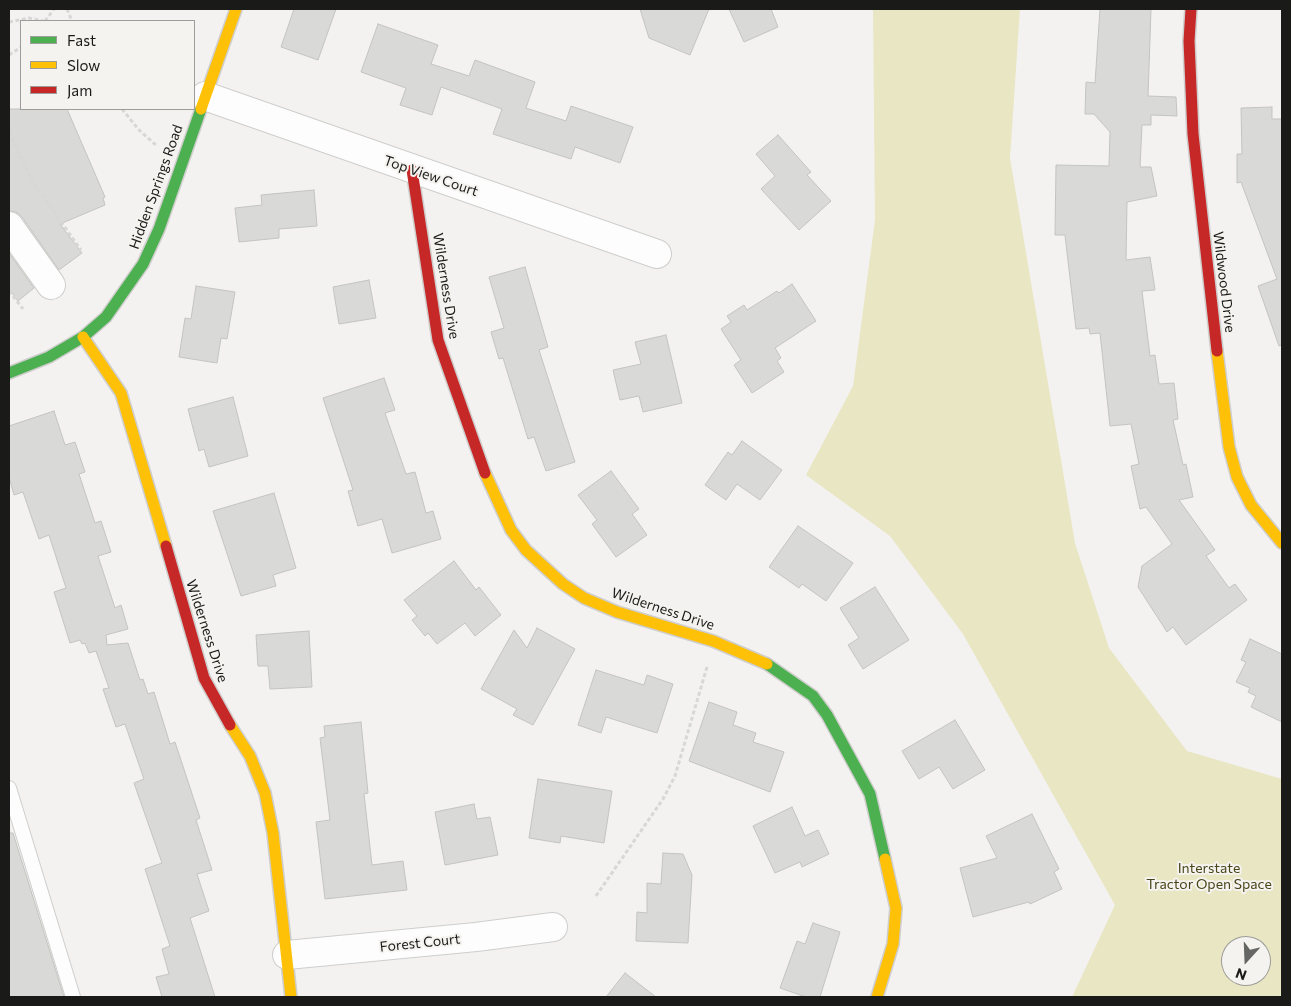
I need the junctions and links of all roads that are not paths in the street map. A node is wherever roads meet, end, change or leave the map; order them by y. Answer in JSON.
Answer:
{"nodes":[{"id":1,"x":236,"y":9,"type":"edge"},
{"id":2,"x":1191,"y":9,"type":"edge"},
{"id":3,"x":205,"y":96,"type":"junction"},
{"id":4,"x":412,"y":170,"type":"junction"},
{"id":5,"x":9,"y":226,"type":"edge"},
{"id":6,"x":657,"y":254,"type":"dead end"},
{"id":7,"x":51,"y":285,"type":"dead end"},
{"id":8,"x":83,"y":337,"type":"junction"},
{"id":9,"x":9,"y":373,"type":"edge"},
{"id":10,"x":1282,"y":544,"type":"edge"},
{"id":11,"x":9,"y":788,"type":"edge"},
{"id":12,"x":552,"y":927,"type":"dead end"},
{"id":13,"x":287,"y":955,"type":"junction"},
{"id":14,"x":73,"y":997,"type":"edge"},
{"id":15,"x":291,"y":997,"type":"edge"},
{"id":16,"x":877,"y":997,"type":"edge"}],
"edges":[{"from":1,"to":3,"type":"street","name":"Hidden Springs Road"},
{"from":2,"to":10,"type":"street","name":"Wildwood Drive"},
{"from":3,"to":4,"type":"street","name":"Top View Court"},
{"from":3,"to":8,"type":"street","name":"Hidden Springs Road"},
{"from":4,"to":6,"type":"street","name":"Top View Court"},
{"from":4,"to":16,"type":"street","name":"Wilderness Drive"},
{"from":5,"to":7,"type":"street"},
{"from":8,"to":9,"type":"street","name":"Hidden Springs Road"},
{"from":8,"to":13,"type":"street","name":"Wilderness Drive"},
{"from":11,"to":14,"type":"lane"},
{"from":12,"to":13,"type":"street","name":"Forest Court"},
{"from":13,"to":15,"type":"street","name":"Wilderness Drive"}]}
